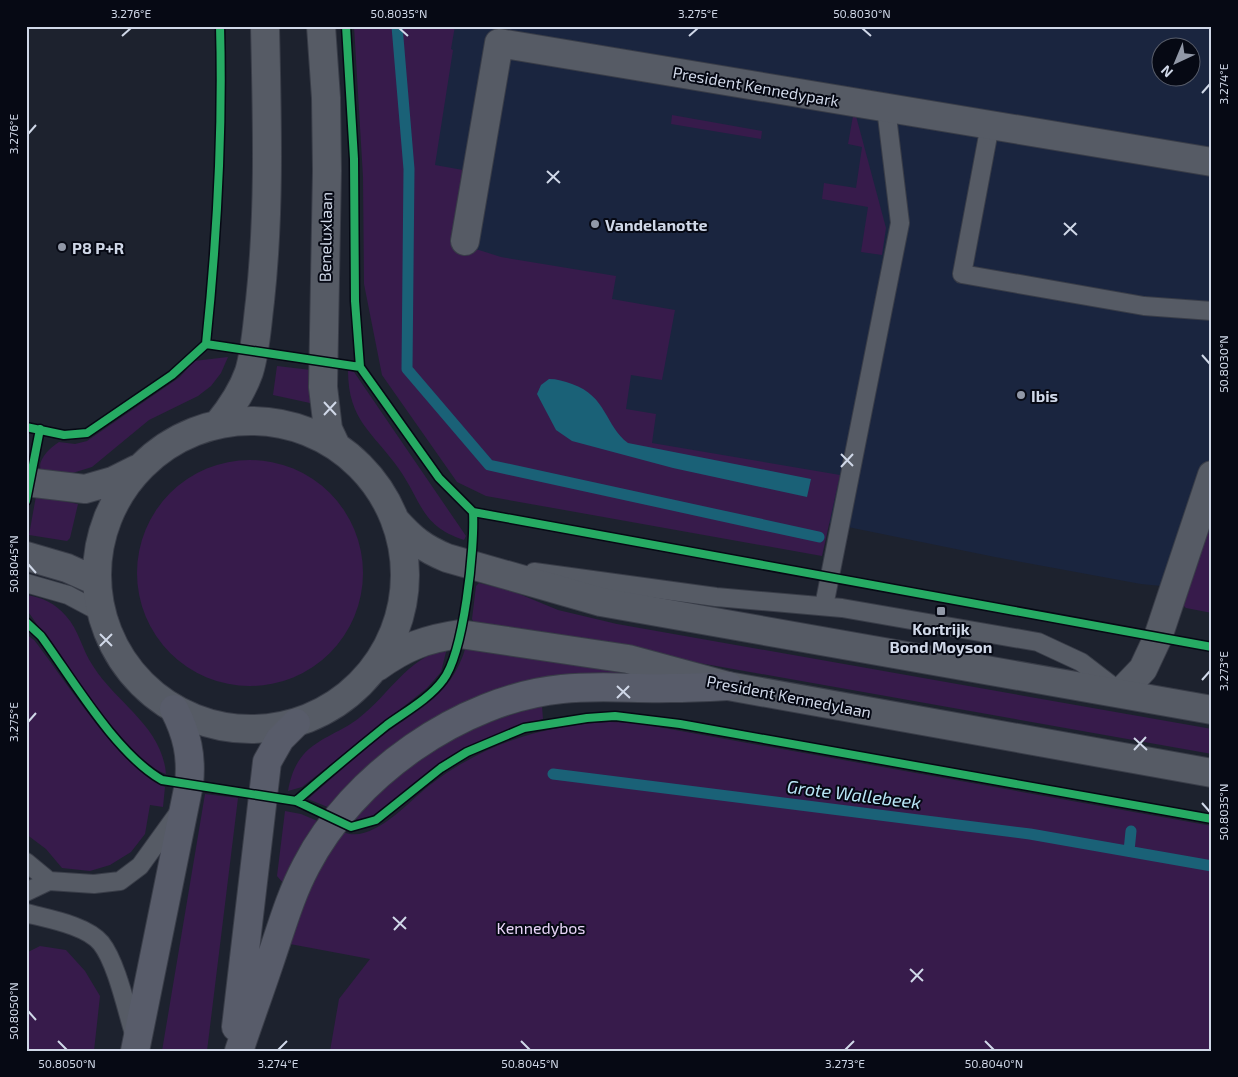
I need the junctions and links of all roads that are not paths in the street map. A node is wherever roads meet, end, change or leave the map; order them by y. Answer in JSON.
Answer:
{"nodes":[{"id":1,"x":265,"y":26,"type":"edge"},
{"id":2,"x":321,"y":26,"type":"edge"},
{"id":3,"x":886,"y":108,"type":"junction"},
{"id":4,"x":990,"y":125,"type":"junction"},
{"id":5,"x":1212,"y":162,"type":"edge"},
{"id":6,"x":465,"y":241,"type":"dead end"},
{"id":7,"x":1212,"y":311,"type":"edge"},
{"id":8,"x":218,"y":424,"type":"junction"},
{"id":9,"x":336,"y":446,"type":"junction"},
{"id":10,"x":138,"y":468,"type":"junction"},
{"id":11,"x":1212,"y":475,"type":"edge"},
{"id":12,"x":26,"y":482,"type":"edge"},
{"id":13,"x":394,"y":519,"type":"junction"},
{"id":14,"x":26,"y":556,"type":"edge"},
{"id":15,"x":470,"y":564,"type":"junction"},
{"id":16,"x":96,"y":581,"type":"junction"},
{"id":17,"x":26,"y":583,"type":"edge"},
{"id":18,"x":824,"y":606,"type":"junction"},
{"id":19,"x":100,"y":612,"type":"junction"},
{"id":20,"x":374,"y":669,"type":"junction"},
{"id":21,"x":728,"y":686,"type":"junction"},
{"id":22,"x":1120,"y":692,"type":"junction"},
{"id":23,"x":174,"y":709,"type":"junction"},
{"id":24,"x":1212,"y":710,"type":"edge"},
{"id":25,"x":296,"y":723,"type":"junction"},
{"id":26,"x":1212,"y":773,"type":"edge"},
{"id":27,"x":186,"y":802,"type":"junction"},
{"id":28,"x":26,"y":862,"type":"edge"},
{"id":29,"x":49,"y":881,"type":"junction"},
{"id":30,"x":26,"y":892,"type":"edge"},
{"id":31,"x":26,"y":913,"type":"edge"},
{"id":32,"x":136,"y":1047,"type":"edge"},
{"id":33,"x":233,"y":1051,"type":"edge"},
{"id":34,"x":239,"y":1051,"type":"edge"}],
"edges":[{"from":1,"to":8,"type":"main road"},
{"from":2,"to":9,"type":"main road","name":"Beneluxlaan"},
{"from":3,"to":4,"type":"main road","name":"President Kennedypark"},
{"from":3,"to":6,"type":"main road","name":"President Kennedypark"},
{"from":3,"to":18,"type":"lane"},
{"from":4,"to":5,"type":"main road","name":"President Kennedypark"},
{"from":4,"to":7,"type":"lane"},
{"from":8,"to":9,"type":"main road"},
{"from":8,"to":10,"type":"main road"},
{"from":9,"to":13,"type":"main road"},
{"from":10,"to":12,"type":"main road"},
{"from":10,"to":16,"type":"main road"},
{"from":11,"to":22,"type":"main road"},
{"from":13,"to":15,"type":"main road"},
{"from":13,"to":20,"type":"main road"},
{"from":14,"to":16,"type":"main road"},
{"from":15,"to":18,"type":"lane"},
{"from":15,"to":22,"type":"main road"},
{"from":16,"to":19,"type":"main road"},
{"from":17,"to":19,"type":"lane"},
{"from":18,"to":22,"type":"lane"},
{"from":19,"to":23,"type":"main road"},
{"from":20,"to":21,"type":"main road","name":"President Kennedylaan"},
{"from":20,"to":25,"type":"main road"},
{"from":21,"to":26,"type":"main road","name":"President Kennedylaan"},
{"from":21,"to":34,"type":"highway"},
{"from":22,"to":24,"type":"main road"},
{"from":23,"to":25,"type":"main road"},
{"from":23,"to":27,"type":"highway"},
{"from":25,"to":33,"type":"highway"},
{"from":27,"to":29,"type":"lane"},
{"from":27,"to":32,"type":"highway"},
{"from":28,"to":29,"type":"lane"},
{"from":29,"to":30,"type":"lane"},
{"from":31,"to":32,"type":"lane"}]}
